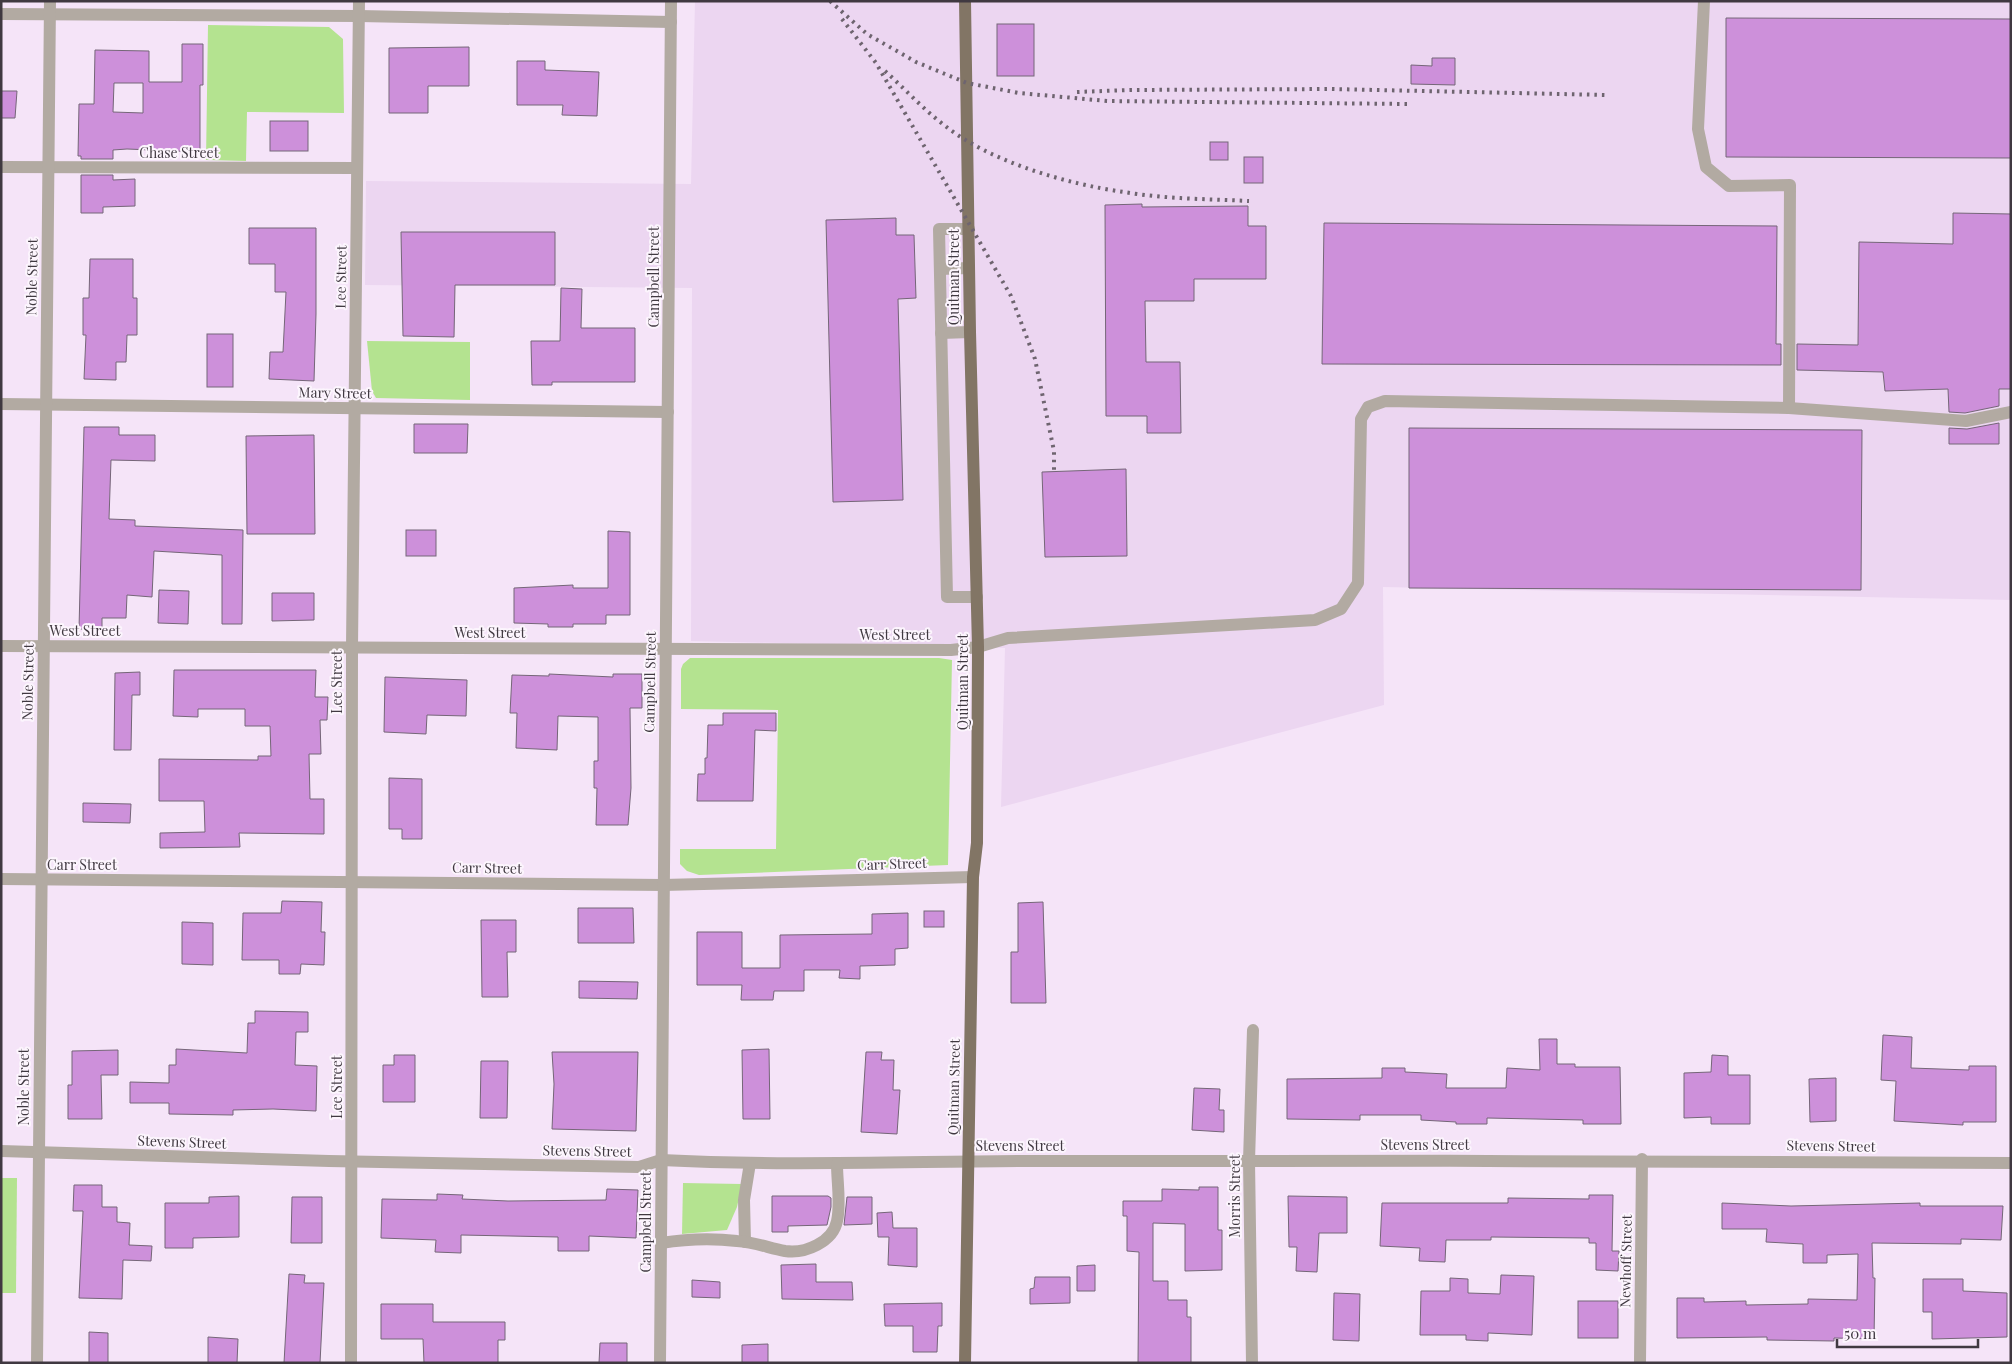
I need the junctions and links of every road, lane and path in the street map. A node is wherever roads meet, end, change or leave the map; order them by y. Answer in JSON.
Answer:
{"nodes":[{"id":1,"x":50,"y":1,"type":"edge"},
{"id":2,"x":359,"y":1,"type":"edge"},
{"id":3,"x":671,"y":1,"type":"edge"},
{"id":4,"x":965,"y":1,"type":"edge"},
{"id":5,"x":1704,"y":1,"type":"edge"},
{"id":6,"x":1,"y":14,"type":"edge"},
{"id":7,"x":50,"y":15,"type":"junction"},
{"id":8,"x":359,"y":16,"type":"junction"},
{"id":9,"x":671,"y":22,"type":"junction"},
{"id":10,"x":1,"y":167,"type":"edge"},
{"id":11,"x":48,"y":167,"type":"junction"},
{"id":12,"x":357,"y":168,"type":"junction"},
{"id":13,"x":969,"y":229,"type":"junction"},
{"id":14,"x":969,"y":268,"type":"junction"},
{"id":15,"x":940,"y":269,"type":"junction"},
{"id":16,"x":970,"y":332,"type":"junction"},
{"id":17,"x":941,"y":333,"type":"junction"},
{"id":18,"x":1,"y":404,"type":"edge"},
{"id":19,"x":45,"y":405,"type":"junction"},
{"id":20,"x":354,"y":408,"type":"junction"},
{"id":21,"x":1789,"y":408,"type":"junction"},
{"id":22,"x":668,"y":412,"type":"junction"},
{"id":23,"x":2011,"y":412,"type":"edge"},
{"id":24,"x":977,"y":597,"type":"junction"},
{"id":25,"x":1,"y":646,"type":"edge"},
{"id":26,"x":43,"y":646,"type":"junction"},
{"id":27,"x":352,"y":647,"type":"junction"},
{"id":28,"x":978,"y":647,"type":"junction"},
{"id":29,"x":666,"y":649,"type":"junction"},
{"id":30,"x":973,"y":877,"type":"junction"},
{"id":31,"x":1,"y":879,"type":"edge"},
{"id":32,"x":41,"y":880,"type":"junction"},
{"id":33,"x":352,"y":882,"type":"junction"},
{"id":34,"x":663,"y":885,"type":"junction"},
{"id":35,"x":1253,"y":1030,"type":"dead end"},
{"id":36,"x":1,"y":1151,"type":"edge"},
{"id":37,"x":39,"y":1152,"type":"junction"},
{"id":38,"x":661,"y":1160,"type":"junction"},
{"id":39,"x":968,"y":1160,"type":"junction"},
{"id":40,"x":1642,"y":1160,"type":"junction"},
{"id":41,"x":1249,"y":1161,"type":"junction"},
{"id":42,"x":351,"y":1162,"type":"junction"},
{"id":43,"x":750,"y":1163,"type":"junction"},
{"id":44,"x":2011,"y":1163,"type":"edge"},
{"id":45,"x":837,"y":1164,"type":"junction"},
{"id":46,"x":745,"y":1242,"type":"junction"},
{"id":47,"x":661,"y":1243,"type":"junction"},
{"id":48,"x":37,"y":1363,"type":"edge"},
{"id":49,"x":351,"y":1363,"type":"edge"},
{"id":50,"x":660,"y":1363,"type":"edge"},
{"id":51,"x":965,"y":1363,"type":"edge"},
{"id":52,"x":1252,"y":1363,"type":"edge"},
{"id":53,"x":1640,"y":1363,"type":"edge"}],
"edges":[{"from":1,"to":7,"type":"street","name":"Noble Street"},
{"from":2,"to":8,"type":"street","name":"Lee Street"},
{"from":3,"to":9,"type":"street","name":"Campbell Street"},
{"from":4,"to":13,"type":"main road","name":"Quitman Street"},
{"from":5,"to":21,"type":"street"},
{"from":6,"to":7,"type":"street"},
{"from":7,"to":8,"type":"street"},
{"from":7,"to":11,"type":"street","name":"Noble Street"},
{"from":8,"to":9,"type":"street"},
{"from":8,"to":12,"type":"street","name":"Lee Street"},
{"from":9,"to":22,"type":"street","name":"Campbell Street"},
{"from":10,"to":11,"type":"street","name":"Chase Street"},
{"from":11,"to":12,"type":"street","name":"Chase Street"},
{"from":11,"to":19,"type":"street","name":"Noble Street"},
{"from":12,"to":20,"type":"street","name":"Lee Street"},
{"from":13,"to":14,"type":"main road","name":"Quitman Street"},
{"from":13,"to":15,"type":"street"},
{"from":14,"to":15,"type":"street"},
{"from":14,"to":16,"type":"main road","name":"Quitman Street"},
{"from":15,"to":17,"type":"street"},
{"from":16,"to":17,"type":"street"},
{"from":16,"to":24,"type":"main road","name":"Quitman Street"},
{"from":17,"to":24,"type":"street"},
{"from":18,"to":19,"type":"street","name":"Mary Street"},
{"from":19,"to":20,"type":"street","name":"Mary Street"},
{"from":19,"to":26,"type":"street","name":"Noble Street"},
{"from":20,"to":22,"type":"street","name":"Mary Street"},
{"from":20,"to":27,"type":"street","name":"Lee Street"},
{"from":21,"to":23,"type":"street","name":"West Street"},
{"from":21,"to":28,"type":"street","name":"West Street"},
{"from":22,"to":29,"type":"street","name":"Campbell Street"},
{"from":24,"to":28,"type":"main road","name":"Quitman Street"},
{"from":25,"to":26,"type":"street","name":"West Street"},
{"from":26,"to":27,"type":"street","name":"West Street"},
{"from":26,"to":32,"type":"street","name":"Noble Street"},
{"from":27,"to":29,"type":"street","name":"West Street"},
{"from":27,"to":33,"type":"street","name":"Lee Street"},
{"from":28,"to":29,"type":"street","name":"West Street"},
{"from":28,"to":30,"type":"main road","name":"Quitman Street"},
{"from":29,"to":34,"type":"street","name":"Campbell Street"},
{"from":30,"to":34,"type":"street","name":"Carr Street"},
{"from":30,"to":39,"type":"main road","name":"Quitman Street"},
{"from":31,"to":32,"type":"street","name":"Carr Street"},
{"from":32,"to":33,"type":"street","name":"Carr Street"},
{"from":32,"to":37,"type":"street","name":"Noble Street"},
{"from":33,"to":34,"type":"street","name":"Carr Street"},
{"from":33,"to":42,"type":"street","name":"Lee Street"},
{"from":34,"to":38,"type":"street","name":"Campbell Street"},
{"from":35,"to":41,"type":"street","name":"Morris Street"},
{"from":36,"to":37,"type":"street","name":"Stevens Street"},
{"from":37,"to":42,"type":"street","name":"Stevens Street"},
{"from":37,"to":48,"type":"street","name":"Noble Street"},
{"from":38,"to":42,"type":"street","name":"Stevens Street"},
{"from":38,"to":43,"type":"street","name":"Stevens Street"},
{"from":38,"to":47,"type":"street","name":"Campbell Street"},
{"from":39,"to":41,"type":"street","name":"Stevens Street"},
{"from":39,"to":45,"type":"street","name":"Stevens Street"},
{"from":39,"to":51,"type":"main road","name":"Quitman Street"},
{"from":40,"to":41,"type":"street","name":"Stevens Street"},
{"from":40,"to":44,"type":"street","name":"Stevens Street"},
{"from":40,"to":53,"type":"street","name":"Newhoff Street"},
{"from":41,"to":52,"type":"street","name":"Morris Street"},
{"from":42,"to":49,"type":"street","name":"Lee Street"},
{"from":43,"to":45,"type":"street","name":"Stevens Street"},
{"from":43,"to":46,"type":"street"},
{"from":45,"to":46,"type":"street"},
{"from":46,"to":47,"type":"street"},
{"from":47,"to":50,"type":"street","name":"Campbell Street"}]}
